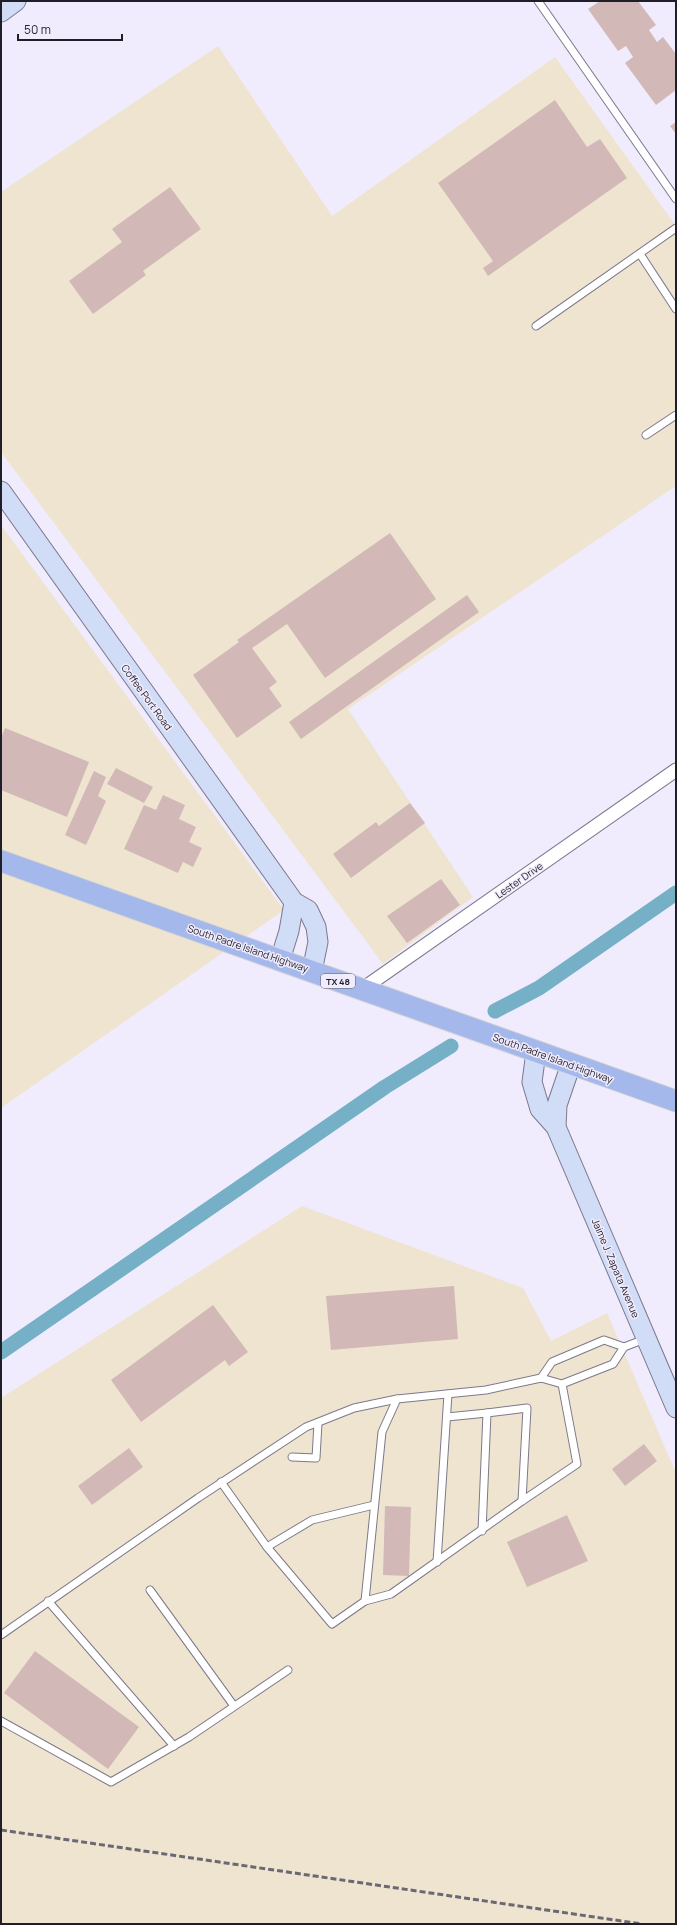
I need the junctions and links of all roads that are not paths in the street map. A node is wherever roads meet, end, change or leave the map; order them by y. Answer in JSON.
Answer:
{"nodes":[{"id":1,"x":16,"y":1,"type":"edge"},
{"id":2,"x":538,"y":1,"type":"edge"},
{"id":3,"x":1,"y":12,"type":"edge"},
{"id":4,"x":676,"y":199,"type":"edge"},
{"id":5,"x":676,"y":228,"type":"edge"},
{"id":6,"x":640,"y":254,"type":"junction"},
{"id":7,"x":676,"y":309,"type":"edge"},
{"id":8,"x":536,"y":326,"type":"dead end"},
{"id":9,"x":676,"y":415,"type":"edge"},
{"id":10,"x":646,"y":435,"type":"dead end"},
{"id":11,"x":1,"y":491,"type":"edge"},
{"id":12,"x":676,"y":770,"type":"edge"},
{"id":13,"x":1,"y":861,"type":"edge"},
{"id":14,"x":294,"y":902,"type":"junction"},
{"id":15,"x":280,"y":960,"type":"junction"},
{"id":16,"x":312,"y":971,"type":"junction"},
{"id":17,"x":362,"y":990,"type":"junction"},
{"id":18,"x":536,"y":1052,"type":"junction"},
{"id":19,"x":571,"y":1064,"type":"junction"},
{"id":20,"x":676,"y":1101,"type":"edge"},
{"id":21,"x":556,"y":1127,"type":"junction"},
{"id":22,"x":646,"y":1338,"type":"junction"},
{"id":23,"x":624,"y":1347,"type":"junction"},
{"id":24,"x":541,"y":1378,"type":"junction"},
{"id":25,"x":562,"y":1384,"type":"junction"},
{"id":26,"x":448,"y":1394,"type":"junction"},
{"id":27,"x":397,"y":1399,"type":"junction"},
{"id":28,"x":676,"y":1408,"type":"edge"},
{"id":29,"x":487,"y":1413,"type":"junction"},
{"id":30,"x":447,"y":1417,"type":"junction"},
{"id":31,"x":318,"y":1423,"type":"junction"},
{"id":32,"x":292,"y":1457,"type":"dead end"},
{"id":33,"x":221,"y":1482,"type":"junction"},
{"id":34,"x":522,"y":1501,"type":"junction"},
{"id":35,"x":374,"y":1505,"type":"junction"},
{"id":36,"x":482,"y":1531,"type":"junction"},
{"id":37,"x":267,"y":1547,"type":"junction"},
{"id":38,"x":437,"y":1562,"type":"junction"},
{"id":39,"x":150,"y":1590,"type":"dead end"},
{"id":40,"x":48,"y":1601,"type":"junction"},
{"id":41,"x":365,"y":1601,"type":"junction"},
{"id":42,"x":1,"y":1635,"type":"edge"},
{"id":43,"x":288,"y":1670,"type":"dead end"},
{"id":44,"x":234,"y":1706,"type":"junction"},
{"id":45,"x":1,"y":1721,"type":"edge"},
{"id":46,"x":174,"y":1746,"type":"junction"}],
"edges":[{"from":1,"to":3,"type":"street"},
{"from":2,"to":4,"type":"lane"},
{"from":5,"to":6,"type":"lane"},
{"from":6,"to":7,"type":"lane"},
{"from":6,"to":8,"type":"lane"},
{"from":9,"to":10,"type":"lane"},
{"from":11,"to":14,"type":"street","name":"Coffee Port Road"},
{"from":12,"to":17,"type":"street","name":"Lester Drive"},
{"from":13,"to":15,"type":"main road","name":"South Padre Island Highway","number":"TX 48"},
{"from":14,"to":15,"type":"street"},
{"from":14,"to":16,"type":"street","name":"Coffee Port Road"},
{"from":15,"to":16,"type":"main road","name":"South Padre Island Highway","number":"TX 48"},
{"from":16,"to":17,"type":"main road","name":"South Padre Island Highway","number":"TX 48"},
{"from":17,"to":18,"type":"main road","name":"South Padre Island Highway","number":"TX 48"},
{"from":18,"to":19,"type":"main road","name":"South Padre Island Highway","number":"TX 48"},
{"from":18,"to":21,"type":"street","name":"Jaime J. Zapata Avenue"},
{"from":19,"to":20,"type":"main road","name":"South Padre Island Highway","number":"TX 48"},
{"from":19,"to":21,"type":"street","name":"Jaime J. Zapata Avenue"},
{"from":21,"to":22,"type":"street","name":"Jaime J. Zapata Avenue"},
{"from":22,"to":23,"type":"lane"},
{"from":22,"to":28,"type":"street","name":"Jaime J. Zapata Avenue"},
{"from":23,"to":24,"type":"lane"},
{"from":23,"to":25,"type":"lane"},
{"from":24,"to":25,"type":"lane"},
{"from":24,"to":26,"type":"lane"},
{"from":25,"to":34,"type":"lane"},
{"from":26,"to":27,"type":"lane"},
{"from":26,"to":30,"type":"lane"},
{"from":27,"to":31,"type":"lane"},
{"from":27,"to":35,"type":"lane"},
{"from":29,"to":30,"type":"lane"},
{"from":29,"to":34,"type":"lane"},
{"from":29,"to":36,"type":"lane"},
{"from":30,"to":38,"type":"lane"},
{"from":31,"to":32,"type":"lane"},
{"from":31,"to":33,"type":"lane"},
{"from":33,"to":37,"type":"lane"},
{"from":33,"to":40,"type":"lane"},
{"from":34,"to":36,"type":"lane"},
{"from":35,"to":37,"type":"lane"},
{"from":35,"to":41,"type":"lane"},
{"from":36,"to":38,"type":"lane"},
{"from":37,"to":41,"type":"lane"},
{"from":38,"to":41,"type":"lane"},
{"from":39,"to":44,"type":"lane"},
{"from":40,"to":42,"type":"lane"},
{"from":40,"to":46,"type":"lane"},
{"from":43,"to":44,"type":"lane"},
{"from":44,"to":46,"type":"lane"},
{"from":45,"to":46,"type":"lane"}]}
